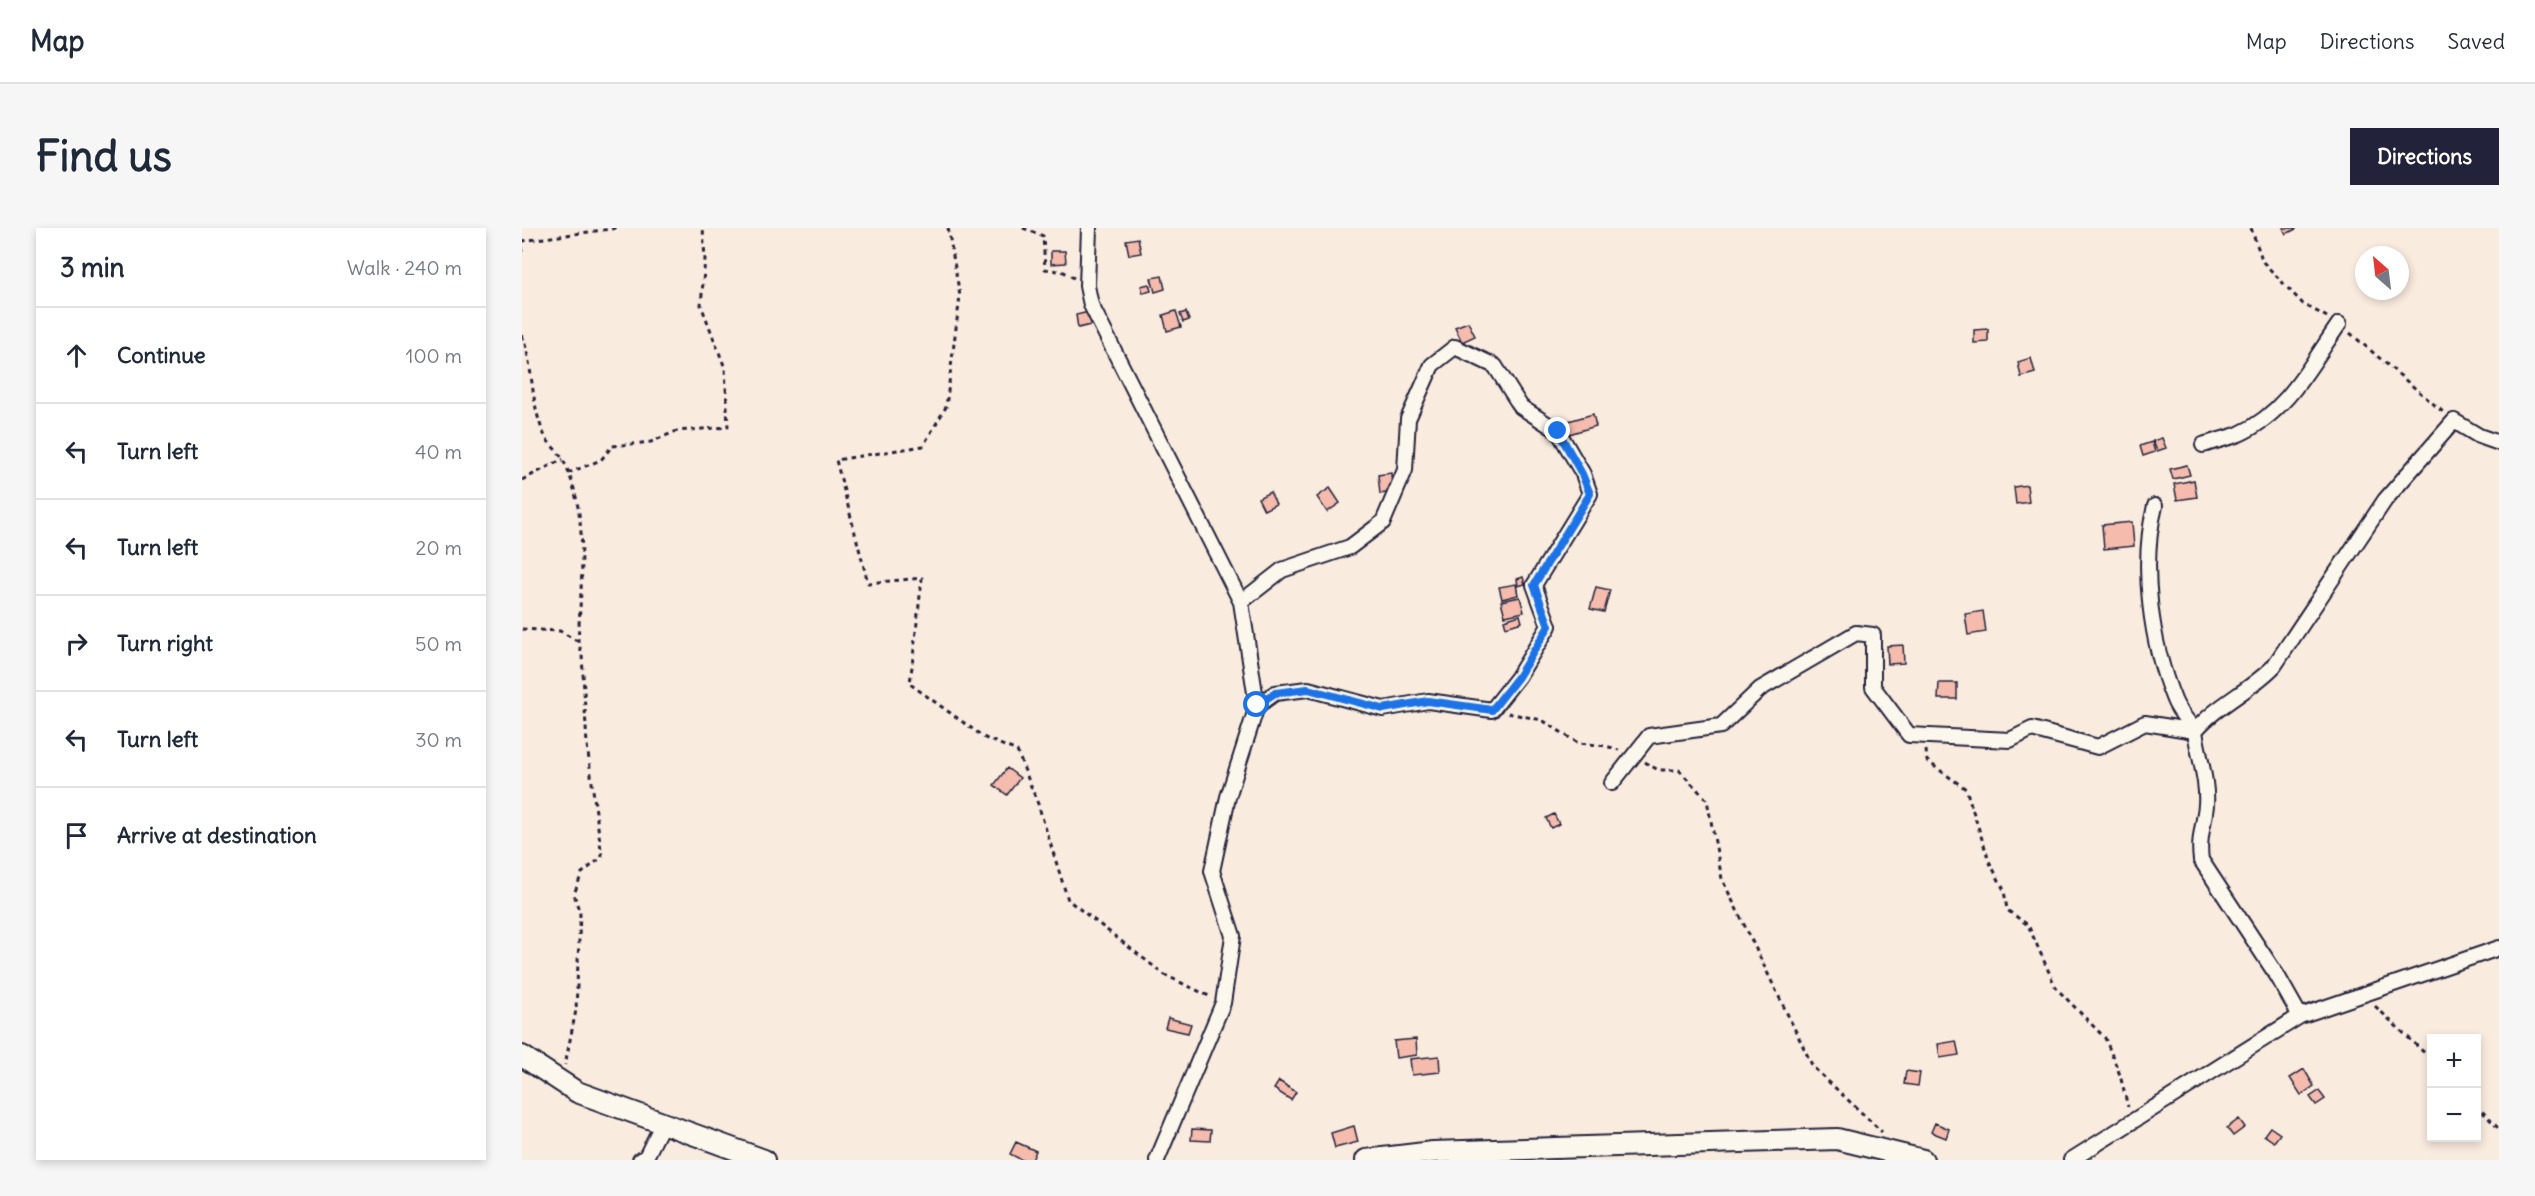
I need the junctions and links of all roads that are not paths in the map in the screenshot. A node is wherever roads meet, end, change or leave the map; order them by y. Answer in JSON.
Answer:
{"nodes":[{"id":1,"x":1089,"y":228,"type":"edge"},
{"id":2,"x":2339,"y":324,"type":"dead end"},
{"id":3,"x":2499,"y":442,"type":"edge"},
{"id":4,"x":2203,"y":445,"type":"dead end"},
{"id":5,"x":2155,"y":506,"type":"dead end"},
{"id":6,"x":1241,"y":602,"type":"junction"},
{"id":7,"x":1257,"y":705,"type":"junction"},
{"id":8,"x":2195,"y":731,"type":"junction"},
{"id":9,"x":1612,"y":783,"type":"dead end"},
{"id":10,"x":2499,"y":948,"type":"edge"},
{"id":11,"x":2300,"y":1016,"type":"junction"},
{"id":12,"x":522,"y":1056,"type":"edge"},
{"id":13,"x":663,"y":1123,"type":"junction"},
{"id":14,"x":1915,"y":1158,"type":"edge"},
{"id":15,"x":640,"y":1160,"type":"edge"},
{"id":16,"x":765,"y":1160,"type":"edge"},
{"id":17,"x":1157,"y":1160,"type":"edge"},
{"id":18,"x":1366,"y":1160,"type":"edge"},
{"id":19,"x":2071,"y":1160,"type":"edge"}],
"edges":[{"from":1,"to":6,"type":"street"},
{"from":2,"to":4,"type":"street"},
{"from":3,"to":8,"type":"street"},
{"from":5,"to":8,"type":"street"},
{"from":6,"to":7,"type":"street"},
{"from":6,"to":7,"type":"street"},
{"from":7,"to":17,"type":"street"},
{"from":8,"to":9,"type":"street"},
{"from":8,"to":11,"type":"street"},
{"from":10,"to":11,"type":"street"},
{"from":11,"to":19,"type":"street"},
{"from":12,"to":13,"type":"street"},
{"from":13,"to":15,"type":"street"},
{"from":13,"to":16,"type":"street"},
{"from":14,"to":18,"type":"street"}]}
